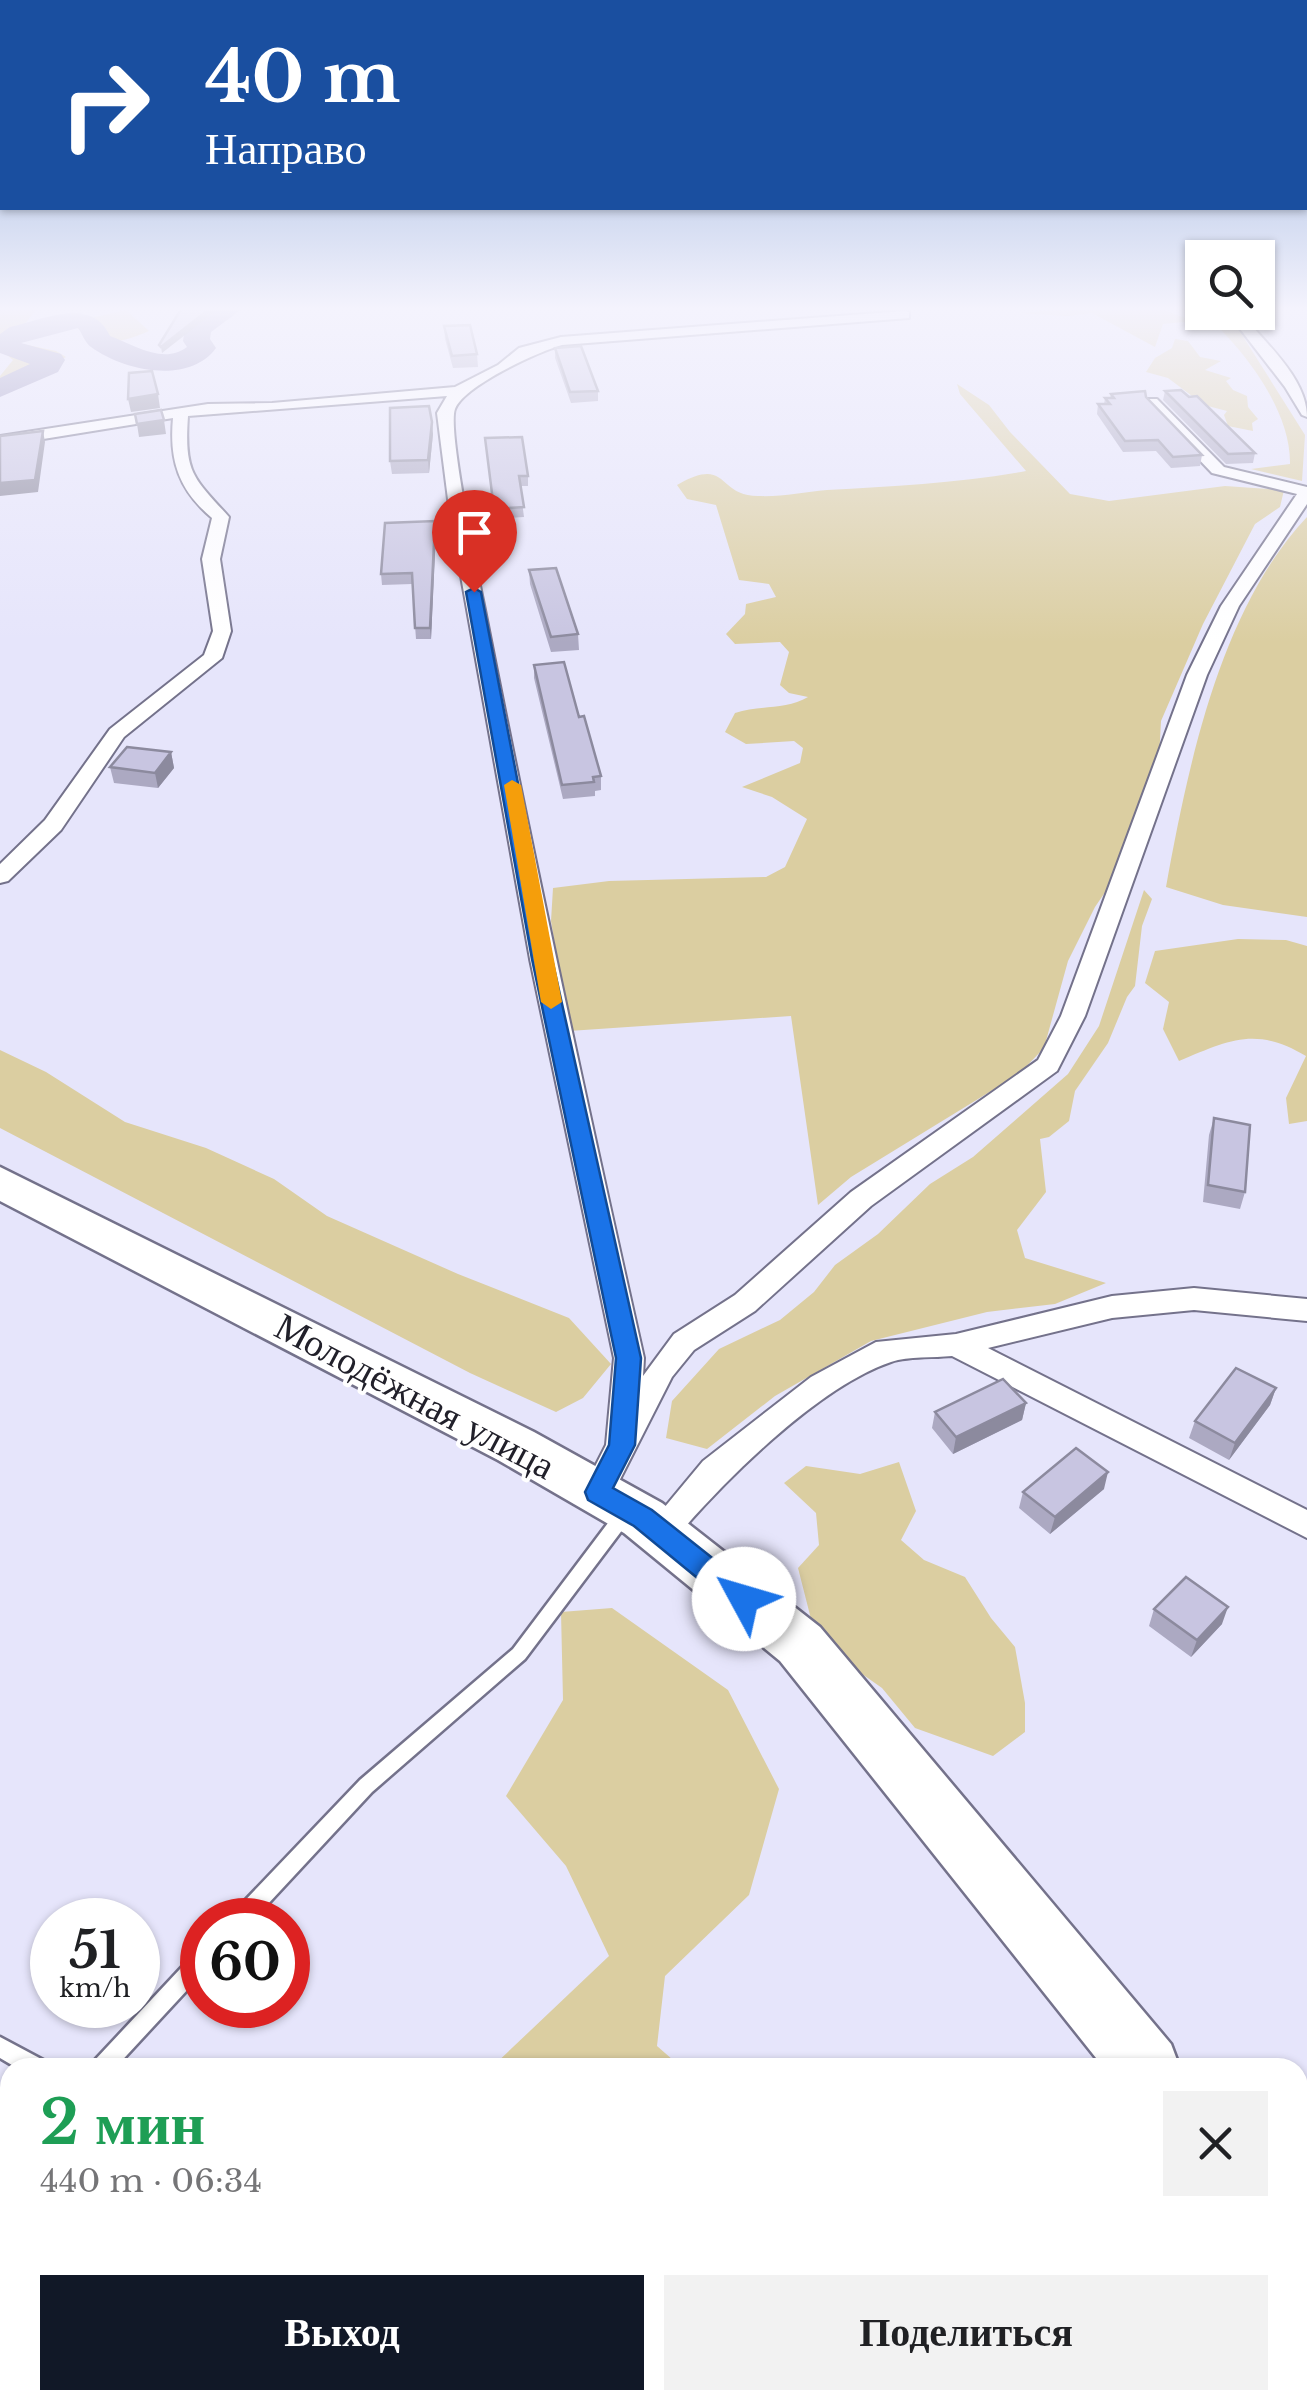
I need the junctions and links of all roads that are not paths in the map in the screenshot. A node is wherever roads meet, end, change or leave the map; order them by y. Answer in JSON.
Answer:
{"nodes":[{"id":1,"x":146,"y":418,"type":"edge"},
{"id":2,"x":180,"y":418,"type":"edge"},
{"id":3,"x":446,"y":418,"type":"edge"},
{"id":4,"x":1168,"y":418,"type":"edge"},
{"id":5,"x":0,"y":441,"type":"edge"},
{"id":6,"x":0,"y":876,"type":"edge"},
{"id":7,"x":0,"y":1182,"type":"edge"},
{"id":8,"x":1307,"y":1310,"type":"edge"},
{"id":9,"x":956,"y":1345,"type":"junction"},
{"id":10,"x":627,"y":1495,"type":"junction"},
{"id":11,"x":1307,"y":1525,"type":"edge"},
{"id":12,"x":261,"y":1898,"type":"edge"},
{"id":13,"x":180,"y":1984,"type":"edge"},
{"id":14,"x":110,"y":2058,"type":"edge"},
{"id":15,"x":1139,"y":2058,"type":"edge"}],
"edges":[{"from":1,"to":5,"type":"street"},
{"from":2,"to":6,"type":"street"},
{"from":3,"to":10,"type":"street"},
{"from":4,"to":10,"type":"street"},
{"from":7,"to":10,"type":"main road","name":"Молодёжная улица"},
{"from":8,"to":9,"type":"street"},
{"from":9,"to":10,"type":"street"},
{"from":9,"to":11,"type":"street"},
{"from":10,"to":12,"type":"lane"},
{"from":10,"to":15,"type":"main road","name":"Молодёжная улица"},
{"from":13,"to":14,"type":"lane"}]}
